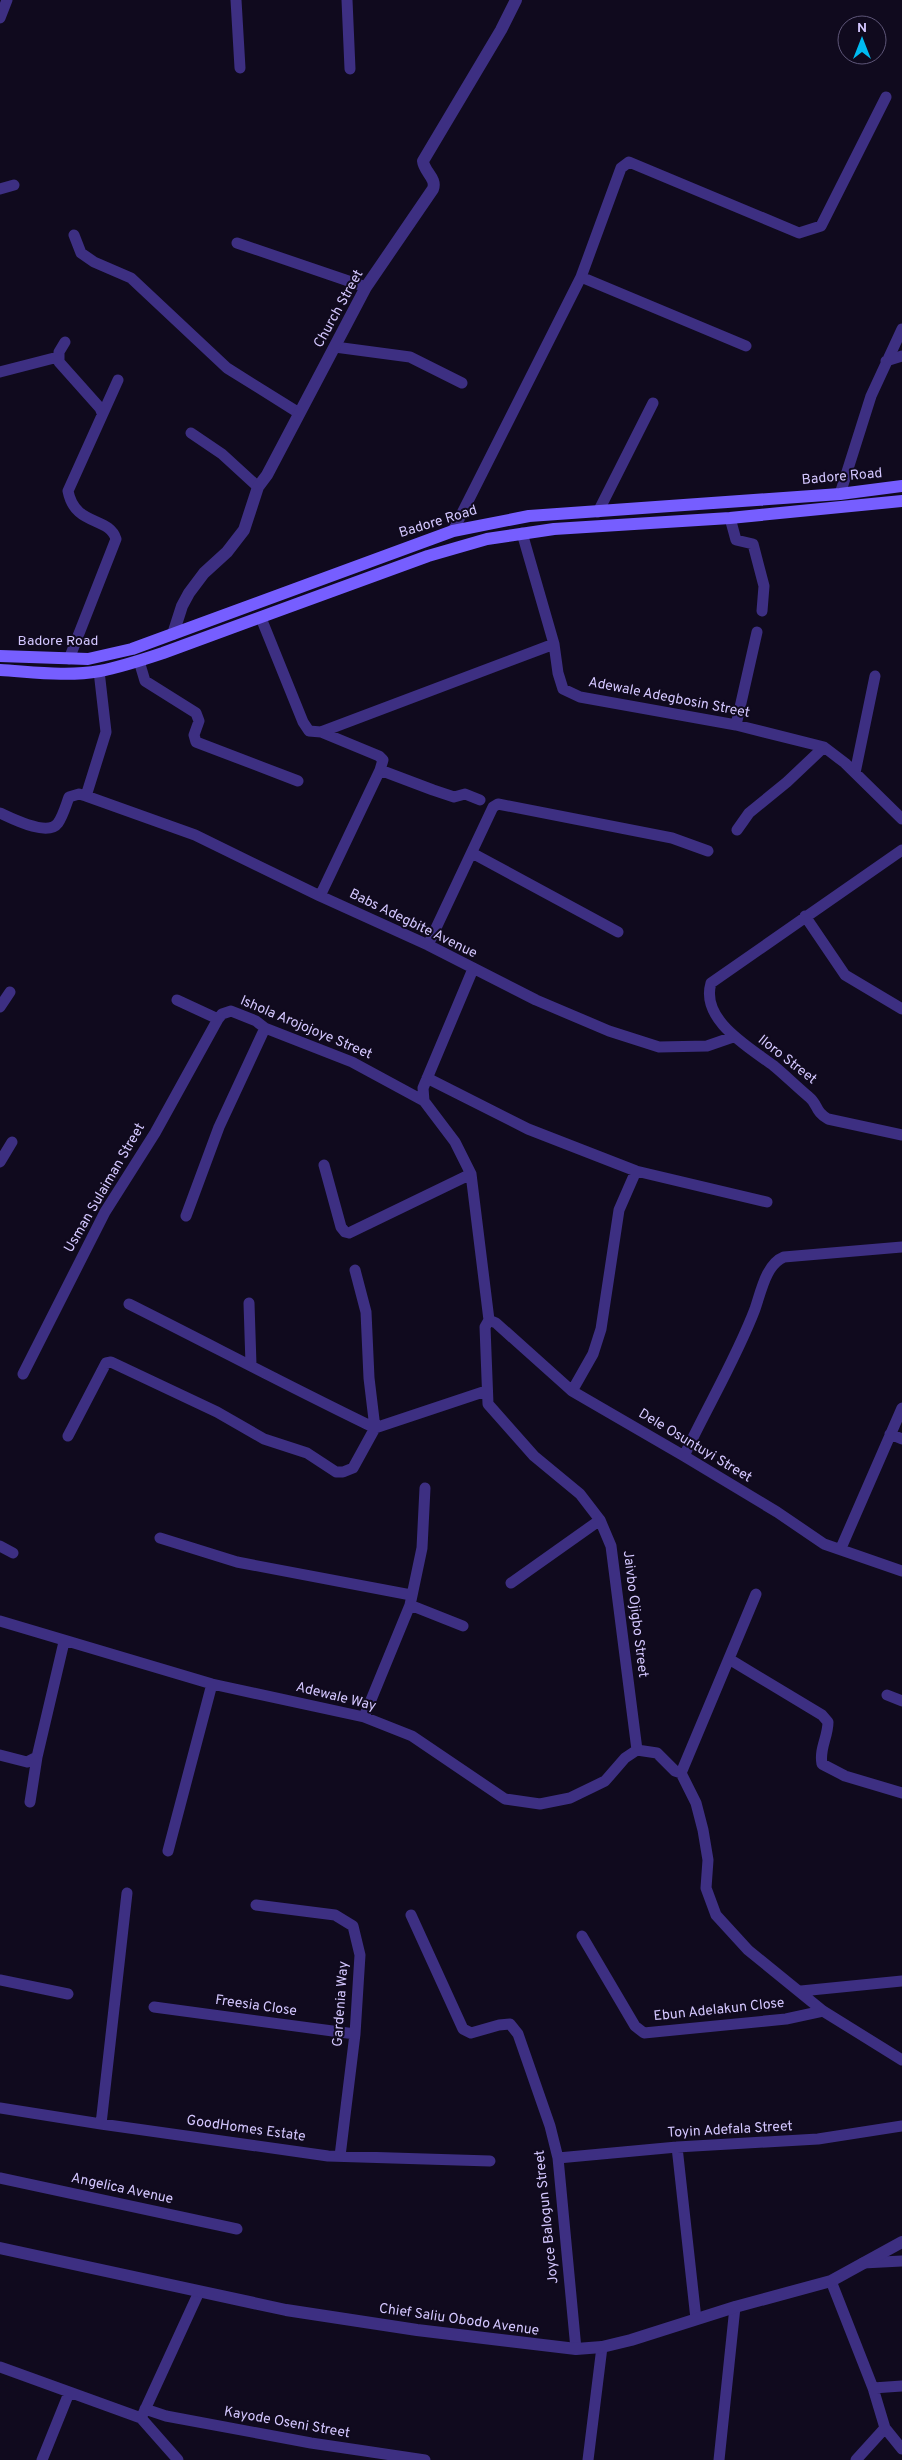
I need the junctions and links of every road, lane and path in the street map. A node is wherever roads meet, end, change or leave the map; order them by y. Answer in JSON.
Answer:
{"nodes":[{"id":1,"x":7,"y":0,"type":"edge"},
{"id":2,"x":236,"y":0,"type":"edge"},
{"id":3,"x":347,"y":0,"type":"edge"},
{"id":4,"x":516,"y":0,"type":"edge"},
{"id":5,"x":0,"y":18,"type":"edge"},
{"id":6,"x":240,"y":68,"type":"dead end"},
{"id":7,"x":350,"y":69,"type":"dead end"},
{"id":8,"x":886,"y":97,"type":"dead end"},
{"id":9,"x":14,"y":184,"type":"dead end"},
{"id":10,"x":0,"y":190,"type":"edge"},
{"id":11,"x":74,"y":234,"type":"dead end"},
{"id":12,"x":237,"y":243,"type":"dead end"},
{"id":13,"x":581,"y":277,"type":"junction"},
{"id":14,"x":366,"y":287,"type":"junction"},
{"id":15,"x":902,"y":329,"type":"edge"},
{"id":16,"x":65,"y":342,"type":"dead end"},
{"id":17,"x":746,"y":346,"type":"dead end"},
{"id":18,"x":335,"y":347,"type":"junction"},
{"id":19,"x":902,"y":356,"type":"edge"},
{"id":20,"x":58,"y":357,"type":"junction"},
{"id":21,"x":886,"y":361,"type":"junction"},
{"id":22,"x":0,"y":372,"type":"edge"},
{"id":23,"x":118,"y":380,"type":"dead end"},
{"id":24,"x":462,"y":383,"type":"dead end"},
{"id":25,"x":653,"y":403,"type":"dead end"},
{"id":26,"x":102,"y":412,"type":"junction"},
{"id":27,"x":299,"y":413,"type":"junction"},
{"id":28,"x":191,"y":432,"type":"dead end"},
{"id":29,"x":902,"y":486,"type":"edge"},
{"id":30,"x":258,"y":487,"type":"junction"},
{"id":31,"x":840,"y":494,"type":"junction"},
{"id":32,"x":902,"y":501,"type":"edge"},
{"id":33,"x":598,"y":512,"type":"junction"},
{"id":34,"x":730,"y":518,"type":"junction"},
{"id":35,"x":454,"y":531,"type":"junction"},
{"id":36,"x":522,"y":533,"type":"junction"},
{"id":37,"x":762,"y":611,"type":"dead end"},
{"id":38,"x":261,"y":618,"type":"junction"},
{"id":39,"x":757,"y":632,"type":"dead end"},
{"id":40,"x":174,"y":634,"type":"junction"},
{"id":41,"x":554,"y":644,"type":"junction"},
{"id":42,"x":0,"y":656,"type":"edge"},
{"id":43,"x":69,"y":659,"type":"junction"},
{"id":44,"x":139,"y":661,"type":"junction"},
{"id":45,"x":0,"y":670,"type":"edge"},
{"id":46,"x":99,"y":671,"type":"junction"},
{"id":47,"x":875,"y":676,"type":"dead end"},
{"id":48,"x":736,"y":725,"type":"junction"},
{"id":49,"x":321,"y":732,"type":"junction"},
{"id":50,"x":824,"y":747,"type":"junction"},
{"id":51,"x":380,"y":770,"type":"junction"},
{"id":52,"x":855,"y":773,"type":"junction"},
{"id":53,"x":298,"y":781,"type":"dead end"},
{"id":54,"x":86,"y":796,"type":"junction"},
{"id":55,"x":480,"y":800,"type":"dead end"},
{"id":56,"x":0,"y":814,"type":"edge"},
{"id":57,"x":902,"y":819,"type":"edge"},
{"id":58,"x":737,"y":830,"type":"dead end"},
{"id":59,"x":902,"y":850,"type":"edge"},
{"id":60,"x":708,"y":852,"type":"dead end"},
{"id":61,"x":472,"y":853,"type":"junction"},
{"id":62,"x":320,"y":896,"type":"junction"},
{"id":63,"x":805,"y":916,"type":"junction"},
{"id":64,"x":618,"y":932,"type":"dead end"},
{"id":65,"x":428,"y":945,"type":"junction"},
{"id":66,"x":473,"y":969,"type":"junction"},
{"id":67,"x":10,"y":992,"type":"dead end"},
{"id":68,"x":176,"y":1000,"type":"dead end"},
{"id":69,"x":0,"y":1006,"type":"edge"},
{"id":70,"x":902,"y":1009,"type":"edge"},
{"id":71,"x":218,"y":1019,"type":"junction"},
{"id":72,"x":265,"y":1028,"type":"junction"},
{"id":73,"x":733,"y":1037,"type":"junction"},
{"id":74,"x":427,"y":1078,"type":"junction"},
{"id":75,"x":424,"y":1101,"type":"junction"},
{"id":76,"x":902,"y":1135,"type":"edge"},
{"id":77,"x":12,"y":1142,"type":"dead end"},
{"id":78,"x":0,"y":1162,"type":"edge"},
{"id":79,"x":324,"y":1165,"type":"dead end"},
{"id":80,"x":636,"y":1171,"type":"junction"},
{"id":81,"x":471,"y":1174,"type":"junction"},
{"id":82,"x":767,"y":1202,"type":"dead end"},
{"id":83,"x":186,"y":1216,"type":"dead end"},
{"id":84,"x":902,"y":1248,"type":"edge"},
{"id":85,"x":355,"y":1270,"type":"dead end"},
{"id":86,"x":249,"y":1303,"type":"dead end"},
{"id":87,"x":129,"y":1304,"type":"dead end"},
{"id":88,"x":488,"y":1320,"type":"junction"},
{"id":89,"x":251,"y":1365,"type":"junction"},
{"id":90,"x":23,"y":1374,"type":"dead end"},
{"id":91,"x":486,"y":1391,"type":"junction"},
{"id":92,"x":572,"y":1391,"type":"junction"},
{"id":93,"x":902,"y":1408,"type":"edge"},
{"id":94,"x":376,"y":1428,"type":"junction"},
{"id":95,"x":890,"y":1434,"type":"junction"},
{"id":96,"x":68,"y":1436,"type":"dead end"},
{"id":97,"x":902,"y":1439,"type":"edge"},
{"id":98,"x":684,"y":1456,"type":"junction"},
{"id":99,"x":425,"y":1488,"type":"dead end"},
{"id":100,"x":600,"y":1520,"type":"junction"},
{"id":101,"x":160,"y":1538,"type":"dead end"},
{"id":102,"x":0,"y":1546,"type":"edge"},
{"id":103,"x":841,"y":1548,"type":"junction"},
{"id":104,"x":13,"y":1553,"type":"dead end"},
{"id":105,"x":902,"y":1572,"type":"edge"},
{"id":106,"x":511,"y":1583,"type":"dead end"},
{"id":107,"x":756,"y":1594,"type":"dead end"},
{"id":108,"x":411,"y":1600,"type":"junction"},
{"id":109,"x":0,"y":1621,"type":"edge"},
{"id":110,"x":463,"y":1626,"type":"dead end"},
{"id":111,"x":64,"y":1642,"type":"junction"},
{"id":112,"x":729,"y":1659,"type":"junction"},
{"id":113,"x":212,"y":1684,"type":"junction"},
{"id":114,"x":887,"y":1695,"type":"dead end"},
{"id":115,"x":902,"y":1701,"type":"edge"},
{"id":116,"x":364,"y":1718,"type":"junction"},
{"id":117,"x":637,"y":1750,"type":"junction"},
{"id":118,"x":0,"y":1755,"type":"edge"},
{"id":119,"x":37,"y":1757,"type":"junction"},
{"id":120,"x":681,"y":1774,"type":"junction"},
{"id":121,"x":902,"y":1793,"type":"edge"},
{"id":122,"x":30,"y":1802,"type":"dead end"},
{"id":123,"x":168,"y":1851,"type":"dead end"},
{"id":124,"x":127,"y":1893,"type":"dead end"},
{"id":125,"x":256,"y":1905,"type":"dead end"},
{"id":126,"x":412,"y":1915,"type":"dead end"},
{"id":127,"x":582,"y":1936,"type":"dead end"},
{"id":128,"x":0,"y":1980,"type":"edge"},
{"id":129,"x":902,"y":1981,"type":"edge"},
{"id":130,"x":801,"y":1991,"type":"junction"},
{"id":131,"x":68,"y":1994,"type":"dead end"},
{"id":132,"x":154,"y":2007,"type":"dead end"},
{"id":133,"x":823,"y":2011,"type":"junction"},
{"id":134,"x":355,"y":2034,"type":"junction"},
{"id":135,"x":902,"y":2060,"type":"edge"},
{"id":136,"x":0,"y":2110,"type":"edge"},
{"id":137,"x":101,"y":2124,"type":"junction"},
{"id":138,"x":902,"y":2126,"type":"edge"},
{"id":139,"x":676,"y":2147,"type":"junction"},
{"id":140,"x":340,"y":2156,"type":"junction"},
{"id":141,"x":558,"y":2158,"type":"junction"},
{"id":142,"x":490,"y":2161,"type":"dead end"},
{"id":143,"x":0,"y":2178,"type":"edge"},
{"id":144,"x":237,"y":2229,"type":"dead end"},
{"id":145,"x":902,"y":2242,"type":"edge"},
{"id":146,"x":0,"y":2248,"type":"edge"},
{"id":147,"x":902,"y":2261,"type":"edge"},
{"id":148,"x":863,"y":2263,"type":"junction"},
{"id":149,"x":831,"y":2281,"type":"junction"},
{"id":150,"x":199,"y":2292,"type":"junction"},
{"id":151,"x":734,"y":2307,"type":"junction"},
{"id":152,"x":696,"y":2319,"type":"junction"},
{"id":153,"x":602,"y":2347,"type":"junction"},
{"id":154,"x":576,"y":2349,"type":"junction"},
{"id":155,"x":0,"y":2367,"type":"edge"},
{"id":156,"x":902,"y":2386,"type":"edge"},
{"id":157,"x":873,"y":2388,"type":"junction"},
{"id":158,"x":68,"y":2393,"type":"junction"},
{"id":159,"x":143,"y":2414,"type":"junction"},
{"id":160,"x":885,"y":2428,"type":"junction"},
{"id":161,"x":902,"y":2449,"type":"edge"},
{"id":162,"x":42,"y":2460,"type":"edge"},
{"id":163,"x":178,"y":2460,"type":"edge"},
{"id":164,"x":425,"y":2460,"type":"edge"},
{"id":165,"x":588,"y":2460,"type":"edge"},
{"id":166,"x":719,"y":2460,"type":"edge"},
{"id":167,"x":856,"y":2460,"type":"edge"}],
"edges":[{"from":1,"to":5,"type":"street"},
{"from":2,"to":6,"type":"street"},
{"from":3,"to":7,"type":"street"},
{"from":4,"to":14,"type":"street","name":"Church Street"},
{"from":8,"to":13,"type":"street"},
{"from":9,"to":10,"type":"street"},
{"from":11,"to":27,"type":"street"},
{"from":12,"to":14,"type":"street"},
{"from":13,"to":17,"type":"street"},
{"from":13,"to":35,"type":"street"},
{"from":14,"to":18,"type":"street","name":"Church Street"},
{"from":15,"to":21,"type":"street"},
{"from":16,"to":20,"type":"street"},
{"from":18,"to":24,"type":"street"},
{"from":18,"to":27,"type":"street","name":"Church Street"},
{"from":19,"to":21,"type":"street"},
{"from":20,"to":22,"type":"street"},
{"from":20,"to":26,"type":"street"},
{"from":21,"to":31,"type":"street"},
{"from":23,"to":26,"type":"street"},
{"from":25,"to":33,"type":"street"},
{"from":26,"to":43,"type":"street"},
{"from":27,"to":30,"type":"street","name":"Church Street"},
{"from":28,"to":30,"type":"street"},
{"from":29,"to":31,"type":"main road","name":"Badore Road"},
{"from":30,"to":40,"type":"street","name":"Church Street"},
{"from":31,"to":33,"type":"main road","name":"Badore Road"},
{"from":32,"to":34,"type":"main road"},
{"from":33,"to":35,"type":"main road","name":"Badore Road"},
{"from":34,"to":36,"type":"main road"},
{"from":34,"to":37,"type":"street"},
{"from":35,"to":40,"type":"main road","name":"Badore Road"},
{"from":36,"to":38,"type":"main road"},
{"from":36,"to":41,"type":"street","name":"Adewale Adegbosin Street"},
{"from":38,"to":44,"type":"main road"},
{"from":38,"to":49,"type":"street"},
{"from":39,"to":48,"type":"street"},
{"from":40,"to":43,"type":"main road","name":"Badore Road"},
{"from":41,"to":48,"type":"street","name":"Adewale Adegbosin Street"},
{"from":41,"to":49,"type":"street"},
{"from":42,"to":43,"type":"main road","name":"Badore Road"},
{"from":44,"to":46,"type":"main road"},
{"from":44,"to":53,"type":"street"},
{"from":45,"to":46,"type":"main road"},
{"from":46,"to":54,"type":"street"},
{"from":47,"to":52,"type":"street"},
{"from":48,"to":50,"type":"street","name":"Adewale Adegbosin Street"},
{"from":49,"to":51,"type":"street"},
{"from":50,"to":52,"type":"street","name":"Adewale Adegbosin Street"},
{"from":50,"to":58,"type":"street"},
{"from":51,"to":55,"type":"street"},
{"from":51,"to":62,"type":"street"},
{"from":52,"to":57,"type":"street","name":"Adewale Adegbosin Street"},
{"from":54,"to":56,"type":"street"},
{"from":54,"to":62,"type":"street","name":"Babs Adegbite Avenue"},
{"from":59,"to":63,"type":"street"},
{"from":60,"to":61,"type":"street"},
{"from":61,"to":64,"type":"street"},
{"from":61,"to":65,"type":"street"},
{"from":62,"to":65,"type":"street","name":"Babs Adegbite Avenue"},
{"from":63,"to":70,"type":"street"},
{"from":63,"to":73,"type":"street","name":"Iloro Street"},
{"from":65,"to":66,"type":"street","name":"Babs Adegbite Avenue"},
{"from":66,"to":73,"type":"street","name":"Babs Adegbite Avenue"},
{"from":66,"to":74,"type":"street"},
{"from":67,"to":69,"type":"street"},
{"from":68,"to":71,"type":"street"},
{"from":71,"to":72,"type":"street","name":"Ishola Arojojoye Street"},
{"from":71,"to":90,"type":"street","name":"Usman Sulaiman Street"},
{"from":72,"to":75,"type":"street","name":"Ishola Arojojoye Street"},
{"from":72,"to":83,"type":"street"},
{"from":73,"to":76,"type":"street","name":"Iloro Street"},
{"from":74,"to":75,"type":"street"},
{"from":74,"to":80,"type":"street"},
{"from":75,"to":81,"type":"street","name":"Jaivbo Ojigbo Street"},
{"from":77,"to":78,"type":"street"},
{"from":79,"to":81,"type":"street"},
{"from":80,"to":82,"type":"street"},
{"from":80,"to":92,"type":"street"},
{"from":81,"to":88,"type":"street","name":"Jaivbo Ojigbo Street"},
{"from":84,"to":98,"type":"street"},
{"from":85,"to":94,"type":"street"},
{"from":86,"to":89,"type":"street"},
{"from":87,"to":89,"type":"street"},
{"from":88,"to":91,"type":"street","name":"Jaivbo Ojigbo Street"},
{"from":88,"to":92,"type":"street","name":"Dele Osuntuyi Street"},
{"from":89,"to":94,"type":"street"},
{"from":91,"to":94,"type":"street"},
{"from":91,"to":100,"type":"street","name":"Jaivbo Ojigbo Street"},
{"from":92,"to":98,"type":"street","name":"Dele Osuntuyi Street"},
{"from":93,"to":95,"type":"street"},
{"from":94,"to":96,"type":"street"},
{"from":95,"to":97,"type":"street"},
{"from":95,"to":103,"type":"street"},
{"from":98,"to":103,"type":"street","name":"Dele Osuntuyi Street"},
{"from":99,"to":108,"type":"street"},
{"from":100,"to":106,"type":"street"},
{"from":100,"to":117,"type":"street","name":"Jaivbo Ojigbo Street"},
{"from":101,"to":108,"type":"street"},
{"from":102,"to":104,"type":"street"},
{"from":103,"to":105,"type":"street","name":"Dele Osuntuyi Street"},
{"from":107,"to":112,"type":"street"},
{"from":108,"to":110,"type":"street"},
{"from":108,"to":116,"type":"street"},
{"from":109,"to":111,"type":"street","name":"Adewale Way"},
{"from":111,"to":113,"type":"street","name":"Adewale Way"},
{"from":111,"to":119,"type":"street"},
{"from":112,"to":120,"type":"street"},
{"from":112,"to":121,"type":"street"},
{"from":113,"to":116,"type":"street","name":"Adewale Way"},
{"from":113,"to":123,"type":"street"},
{"from":114,"to":115,"type":"street"},
{"from":116,"to":117,"type":"street","name":"Adewale Way"},
{"from":117,"to":120,"type":"street"},
{"from":118,"to":119,"type":"street"},
{"from":119,"to":122,"type":"street"},
{"from":120,"to":130,"type":"street"},
{"from":124,"to":137,"type":"street"},
{"from":125,"to":134,"type":"street","name":"Gardenia Way"},
{"from":126,"to":141,"type":"street","name":"Joyce Balogun Street"},
{"from":127,"to":133,"type":"street","name":"Ebun Adelakun Close"},
{"from":128,"to":131,"type":"street"},
{"from":129,"to":130,"type":"street"},
{"from":130,"to":133,"type":"street"},
{"from":132,"to":134,"type":"street","name":"Freesia Close"},
{"from":133,"to":135,"type":"street"},
{"from":134,"to":140,"type":"street","name":"Gardenia Way"},
{"from":136,"to":137,"type":"street","name":"GoodHomes Estate"},
{"from":137,"to":140,"type":"street","name":"GoodHomes Estate"},
{"from":138,"to":139,"type":"street","name":"Toyin Adefala Street"},
{"from":139,"to":141,"type":"street","name":"Toyin Adefala Street"},
{"from":139,"to":152,"type":"street"},
{"from":140,"to":142,"type":"street","name":"GoodHomes Estate"},
{"from":141,"to":154,"type":"street","name":"Joyce Balogun Street"},
{"from":143,"to":144,"type":"street","name":"Angelica Avenue"},
{"from":145,"to":148,"type":"street","name":"Chief Saliu Obodo Avenue"},
{"from":146,"to":150,"type":"street","name":"Chief Saliu Obodo Avenue"},
{"from":147,"to":148,"type":"street"},
{"from":148,"to":149,"type":"street","name":"Chief Saliu Obodo Avenue"},
{"from":149,"to":151,"type":"street","name":"Chief Saliu Obodo Avenue"},
{"from":149,"to":157,"type":"street"},
{"from":150,"to":154,"type":"street","name":"Chief Saliu Obodo Avenue"},
{"from":150,"to":159,"type":"street"},
{"from":151,"to":152,"type":"street","name":"Chief Saliu Obodo Avenue"},
{"from":151,"to":166,"type":"street"},
{"from":152,"to":153,"type":"street","name":"Chief Saliu Obodo Avenue"},
{"from":153,"to":154,"type":"street","name":"Chief Saliu Obodo Avenue"},
{"from":153,"to":165,"type":"street"},
{"from":155,"to":158,"type":"street","name":"Kayode Oseni Street"},
{"from":156,"to":157,"type":"street"},
{"from":157,"to":160,"type":"street"},
{"from":158,"to":159,"type":"street","name":"Kayode Oseni Street"},
{"from":158,"to":162,"type":"street"},
{"from":159,"to":163,"type":"street"},
{"from":159,"to":164,"type":"street","name":"Kayode Oseni Street"},
{"from":160,"to":161,"type":"street"},
{"from":160,"to":167,"type":"street"}]}
